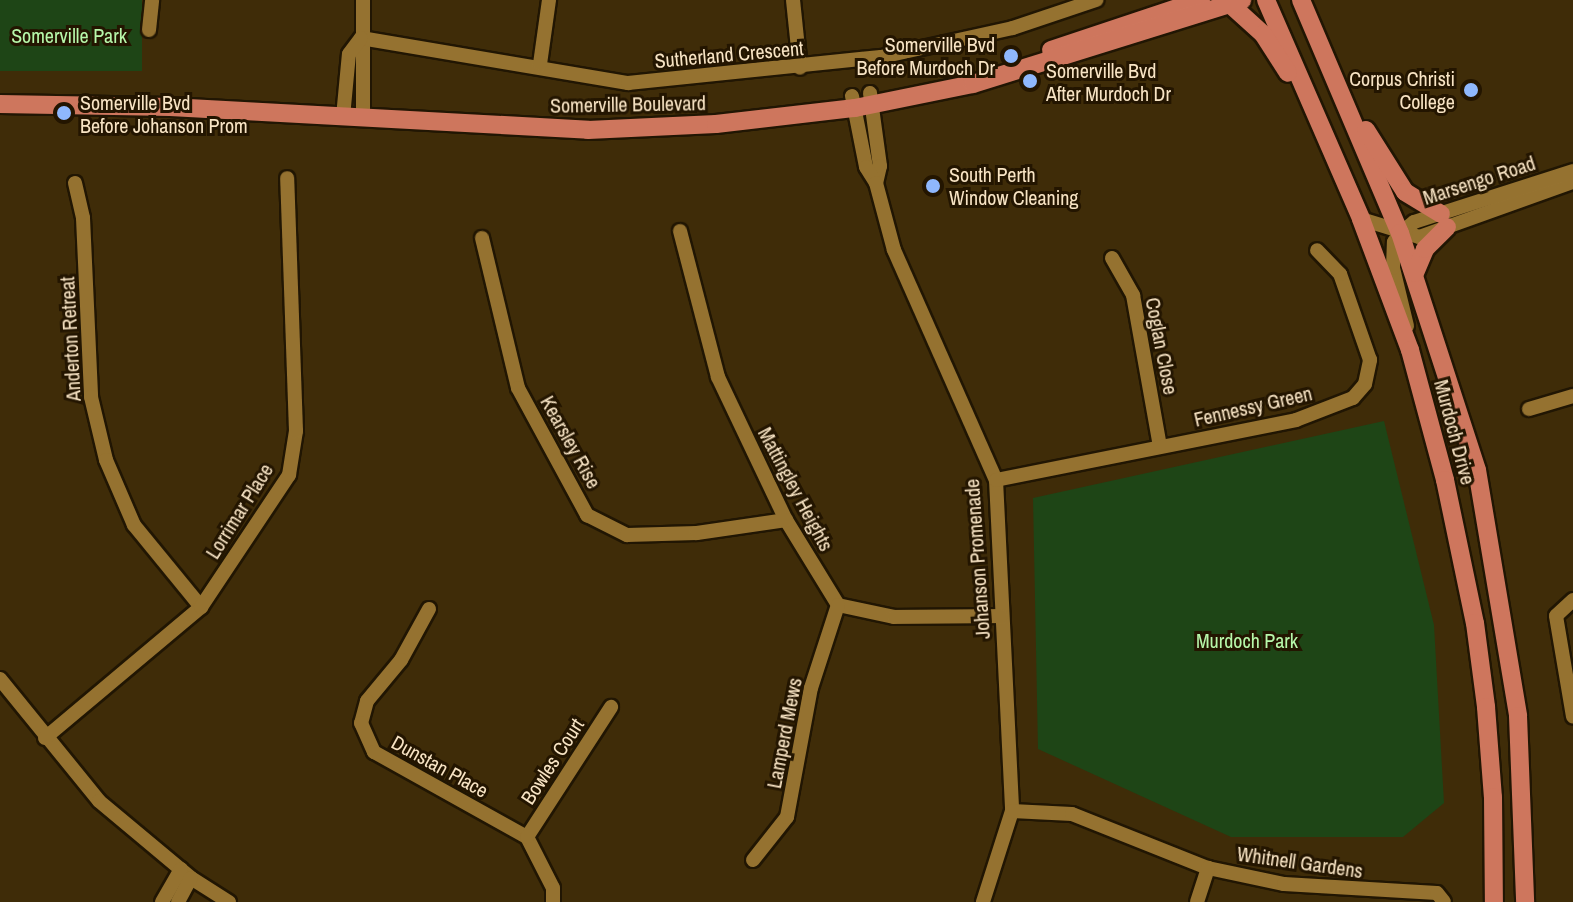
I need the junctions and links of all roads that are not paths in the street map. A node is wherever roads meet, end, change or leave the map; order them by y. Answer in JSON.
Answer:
{"nodes":[{"id":1,"x":152,"y":0,"type":"edge"},
{"id":2,"x":363,"y":0,"type":"edge"},
{"id":3,"x":549,"y":0,"type":"edge"},
{"id":4,"x":793,"y":0,"type":"edge"},
{"id":5,"x":1096,"y":0,"type":"edge"},
{"id":6,"x":1177,"y":0,"type":"edge"},
{"id":7,"x":1201,"y":0,"type":"edge"},
{"id":8,"x":1266,"y":0,"type":"edge"},
{"id":9,"x":1301,"y":0,"type":"edge"},
{"id":10,"x":1236,"y":3,"type":"edge"},
{"id":11,"x":1136,"y":23,"type":"junction"},
{"id":12,"x":149,"y":30,"type":"dead end"},
{"id":13,"x":361,"y":38,"type":"junction"},
{"id":14,"x":540,"y":64,"type":"junction"},
{"id":15,"x":800,"y":68,"type":"junction"},
{"id":16,"x":0,"y":93,"type":"edge"},
{"id":17,"x":1343,"y":98,"type":"junction"},
{"id":18,"x":862,"y":100,"type":"junction"},
{"id":19,"x":0,"y":104,"type":"edge"},
{"id":20,"x":344,"y":112,"type":"junction"},
{"id":21,"x":363,"y":114,"type":"junction"},
{"id":22,"x":1336,"y":162,"type":"junction"},
{"id":23,"x":1573,"y":171,"type":"edge"},
{"id":24,"x":287,"y":178,"type":"dead end"},
{"id":25,"x":1573,"y":182,"type":"edge"},
{"id":26,"x":75,"y":183,"type":"dead end"},
{"id":27,"x":1361,"y":219,"type":"junction"},
{"id":28,"x":1444,"y":220,"type":"junction"},
{"id":29,"x":680,"y":231,"type":"dead end"},
{"id":30,"x":1400,"y":233,"type":"junction"},
{"id":31,"x":482,"y":238,"type":"dead end"},
{"id":32,"x":1317,"y":250,"type":"dead end"},
{"id":33,"x":1112,"y":258,"type":"dead end"},
{"id":34,"x":1415,"y":273,"type":"junction"},
{"id":35,"x":1410,"y":350,"type":"junction"},
{"id":36,"x":1573,"y":396,"type":"edge"},
{"id":37,"x":1529,"y":409,"type":"dead end"},
{"id":38,"x":1160,"y":446,"type":"junction"},
{"id":39,"x":996,"y":480,"type":"junction"},
{"id":40,"x":786,"y":520,"type":"junction"},
{"id":41,"x":1573,"y":600,"type":"edge"},
{"id":42,"x":838,"y":605,"type":"junction"},
{"id":43,"x":201,"y":607,"type":"junction"},
{"id":44,"x":429,"y":609,"type":"dead end"},
{"id":45,"x":1001,"y":616,"type":"junction"},
{"id":46,"x":0,"y":679,"type":"edge"},
{"id":47,"x":611,"y":707,"type":"dead end"},
{"id":48,"x":1573,"y":717,"type":"edge"},
{"id":49,"x":45,"y":738,"type":"junction"},
{"id":50,"x":1012,"y":811,"type":"junction"},
{"id":51,"x":527,"y":837,"type":"junction"},
{"id":52,"x":753,"y":860,"type":"dead end"},
{"id":53,"x":1208,"y":868,"type":"junction"},
{"id":54,"x":186,"y":874,"type":"junction"},
{"id":55,"x":162,"y":902,"type":"edge"},
{"id":56,"x":178,"y":902,"type":"edge"},
{"id":57,"x":229,"y":902,"type":"edge"},
{"id":58,"x":553,"y":902,"type":"edge"},
{"id":59,"x":983,"y":902,"type":"edge"},
{"id":60,"x":1197,"y":902,"type":"edge"},
{"id":61,"x":1444,"y":902,"type":"edge"},
{"id":62,"x":1494,"y":902,"type":"edge"},
{"id":63,"x":1525,"y":902,"type":"edge"}],
"edges":[{"from":1,"to":12,"type":"street"},
{"from":2,"to":13,"type":"street"},
{"from":3,"to":14,"type":"street"},
{"from":4,"to":15,"type":"street"},
{"from":5,"to":15,"type":"street","name":"Sutherland Crescent"},
{"from":6,"to":11,"type":"main road"},
{"from":7,"to":11,"type":"main road","name":"Somerville Boulevard"},
{"from":8,"to":22,"type":"main road","name":"Murdoch Drive"},
{"from":9,"to":17,"type":"main road","name":"Murdoch Drive"},
{"from":10,"to":18,"type":"main road","name":"Somerville Boulevard"},
{"from":10,"to":22,"type":"main road"},
{"from":11,"to":18,"type":"main road","name":"Somerville Boulevard"},
{"from":13,"to":14,"type":"street","name":"Sutherland Crescent"},
{"from":13,"to":20,"type":"street"},
{"from":13,"to":21,"type":"street"},
{"from":14,"to":15,"type":"street","name":"Sutherland Crescent"},
{"from":16,"to":20,"type":"main road","name":"Somerville Boulevard"},
{"from":17,"to":28,"type":"main road"},
{"from":17,"to":30,"type":"main road","name":"Murdoch Drive"},
{"from":18,"to":21,"type":"main road","name":"Somerville Boulevard"},
{"from":18,"to":39,"type":"street","name":"Johanson Promenade"},
{"from":19,"to":20,"type":"main road","name":"Somerville Boulevard"},
{"from":20,"to":21,"type":"main road","name":"Somerville Boulevard"},
{"from":22,"to":27,"type":"main road","name":"Murdoch Drive"},
{"from":23,"to":28,"type":"street","name":"Marsengo Road"},
{"from":24,"to":43,"type":"street","name":"Lorrimar Place"},
{"from":25,"to":28,"type":"street","name":"Marsengo Road"},
{"from":26,"to":43,"type":"street","name":"Anderton Retreat"},
{"from":27,"to":30,"type":"street","name":"Marsengo Road"},
{"from":27,"to":35,"type":"main road","name":"Murdoch Drive"},
{"from":28,"to":30,"type":"street","name":"Marsengo Road"},
{"from":28,"to":34,"type":"main road"},
{"from":29,"to":40,"type":"street","name":"Mattingley Heights"},
{"from":30,"to":34,"type":"main road","name":"Murdoch Drive"},
{"from":30,"to":35,"type":"street"},
{"from":31,"to":40,"type":"street","name":"Kearsley Rise"},
{"from":32,"to":38,"type":"street","name":"Fennessy Green"},
{"from":33,"to":38,"type":"street","name":"Coglan Close"},
{"from":34,"to":63,"type":"main road","name":"Murdoch Drive"},
{"from":35,"to":62,"type":"main road","name":"Murdoch Drive"},
{"from":36,"to":37,"type":"street"},
{"from":38,"to":39,"type":"street","name":"Fennessy Green"},
{"from":39,"to":45,"type":"street","name":"Johanson Promenade"},
{"from":40,"to":42,"type":"street","name":"Mattingley Heights"},
{"from":41,"to":48,"type":"street"},
{"from":42,"to":45,"type":"street"},
{"from":42,"to":52,"type":"street","name":"Lamperd Mews"},
{"from":43,"to":49,"type":"street","name":"Lorrimar Place"},
{"from":44,"to":51,"type":"street","name":"Dunstan Place"},
{"from":45,"to":50,"type":"street","name":"Johanson Promenade"},
{"from":46,"to":49,"type":"street"},
{"from":47,"to":51,"type":"street","name":"Bowles Court"},
{"from":49,"to":54,"type":"street"},
{"from":50,"to":53,"type":"street","name":"Whitnell Gardens"},
{"from":50,"to":59,"type":"street","name":"Johanson Promenade"},
{"from":51,"to":58,"type":"street"},
{"from":53,"to":60,"type":"street"},
{"from":53,"to":61,"type":"street","name":"Whitnell Gardens"},
{"from":54,"to":55,"type":"street"},
{"from":54,"to":56,"type":"street"},
{"from":54,"to":57,"type":"street"}]}
